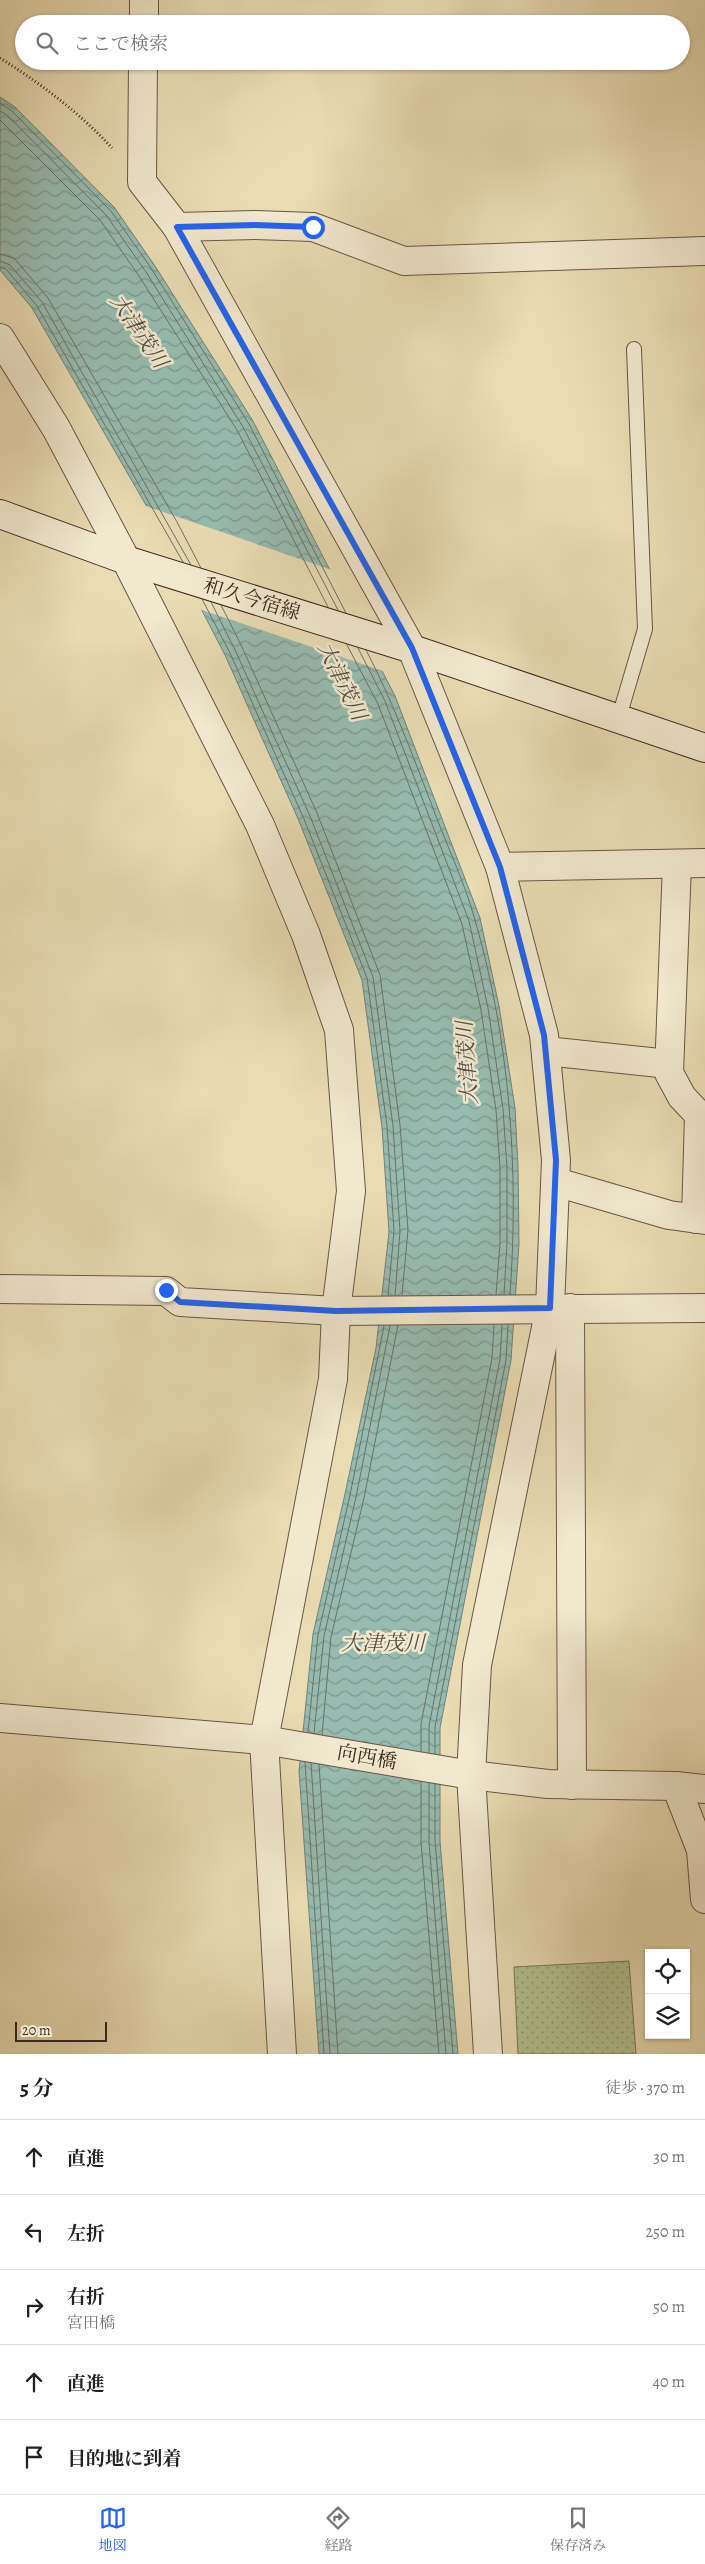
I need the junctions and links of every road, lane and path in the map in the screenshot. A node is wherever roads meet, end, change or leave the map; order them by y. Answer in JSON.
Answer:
{"nodes":[{"id":1,"x":144,"y":0,"type":"edge"},
{"id":2,"x":144,"y":15,"type":"edge"},
{"id":3,"x":0,"y":58,"type":"edge"},
{"id":4,"x":15,"y":67,"type":"edge"},
{"id":5,"x":19,"y":70,"type":"edge"},
{"id":6,"x":143,"y":70,"type":"edge"},
{"id":7,"x":142,"y":182,"type":"junction"},
{"id":8,"x":177,"y":227,"type":"junction"},
{"id":9,"x":705,"y":251,"type":"edge"},
{"id":10,"x":0,"y":338,"type":"edge"},
{"id":11,"x":634,"y":349,"type":"dead end"},
{"id":12,"x":0,"y":514,"type":"edge"},
{"id":13,"x":126,"y":560,"type":"junction"},
{"id":14,"x":412,"y":648,"type":"junction"},
{"id":15,"x":619,"y":717,"type":"junction"},
{"id":16,"x":705,"y":748,"type":"edge"},
{"id":17,"x":705,"y":863,"type":"edge"},
{"id":18,"x":677,"y":864,"type":"junction"},
{"id":19,"x":500,"y":867,"type":"junction"},
{"id":20,"x":546,"y":1051,"type":"junction"},
{"id":21,"x":668,"y":1064,"type":"junction"},
{"id":22,"x":556,"y":1182,"type":"junction"},
{"id":23,"x":701,"y":1219,"type":"edge"},
{"id":24,"x":0,"y":1290,"type":"edge"},
{"id":25,"x":560,"y":1308,"type":"junction"},
{"id":26,"x":705,"y":1308,"type":"edge"},
{"id":27,"x":336,"y":1311,"type":"junction"},
{"id":28,"x":0,"y":1718,"type":"edge"},
{"id":29,"x":264,"y":1740,"type":"junction"},
{"id":30,"x":471,"y":1775,"type":"junction"},
{"id":31,"x":572,"y":1785,"type":"junction"},
{"id":32,"x":676,"y":1786,"type":"junction"},
{"id":33,"x":705,"y":1790,"type":"edge"},
{"id":34,"x":705,"y":1898,"type":"edge"},
{"id":35,"x":282,"y":2054,"type":"edge"},
{"id":36,"x":488,"y":2054,"type":"edge"}],
"edges":[{"from":1,"to":2,"type":"street"},
{"from":3,"to":4,"type":"path"},
{"from":5,"to":7,"type":"path"},
{"from":6,"to":7,"type":"street"},
{"from":7,"to":8,"type":"street"},
{"from":8,"to":9,"type":"street"},
{"from":8,"to":14,"type":"street"},
{"from":10,"to":13,"type":"street"},
{"from":11,"to":15,"type":"lane"},
{"from":12,"to":13,"type":"street","name":"和久今宿線"},
{"from":13,"to":14,"type":"street","name":"和久今宿線"},
{"from":13,"to":27,"type":"street"},
{"from":14,"to":15,"type":"street","name":"和久今宿線"},
{"from":14,"to":19,"type":"street"},
{"from":15,"to":16,"type":"street","name":"和久今宿線"},
{"from":17,"to":18,"type":"street"},
{"from":18,"to":19,"type":"street"},
{"from":18,"to":21,"type":"street"},
{"from":19,"to":20,"type":"street"},
{"from":20,"to":21,"type":"street"},
{"from":20,"to":22,"type":"street"},
{"from":21,"to":23,"type":"street"},
{"from":22,"to":23,"type":"street"},
{"from":22,"to":25,"type":"street"},
{"from":24,"to":27,"type":"street"},
{"from":25,"to":26,"type":"street"},
{"from":25,"to":27,"type":"street"},
{"from":25,"to":30,"type":"street"},
{"from":25,"to":31,"type":"street"},
{"from":27,"to":29,"type":"street"},
{"from":28,"to":29,"type":"street","name":"向西橋"},
{"from":29,"to":30,"type":"street","name":"向西橋"},
{"from":29,"to":35,"type":"street"},
{"from":30,"to":31,"type":"street","name":"向西橋"},
{"from":30,"to":36,"type":"street"},
{"from":31,"to":32,"type":"street","name":"向西橋"},
{"from":32,"to":33,"type":"street","name":"向西橋"},
{"from":32,"to":34,"type":"street"}]}
